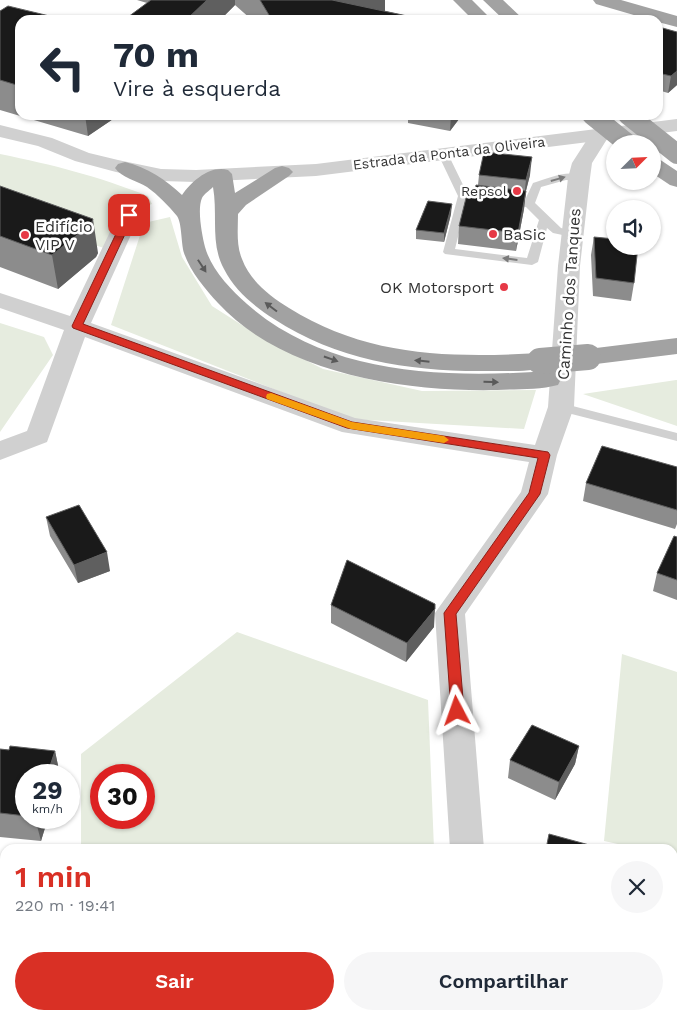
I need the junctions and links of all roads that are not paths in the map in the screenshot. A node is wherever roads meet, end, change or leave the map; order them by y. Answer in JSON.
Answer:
{"nodes":[{"id":1,"x":462,"y":0,"type":"edge"},
{"id":2,"x":492,"y":0,"type":"edge"},
{"id":3,"x":602,"y":0,"type":"edge"},
{"id":4,"x":478,"y":15,"type":"edge"},
{"id":5,"x":510,"y":15,"type":"edge"},
{"id":6,"x":653,"y":15,"type":"edge"},
{"id":7,"x":663,"y":18,"type":"edge"},
{"id":8,"x":677,"y":22,"type":"edge"},
{"id":9,"x":598,"y":120,"type":"edge"},
{"id":10,"x":634,"y":120,"type":"edge"},
{"id":11,"x":677,"y":125,"type":"edge"},
{"id":12,"x":0,"y":131,"type":"edge"},
{"id":13,"x":617,"y":135,"type":"edge"},
{"id":14,"x":600,"y":136,"type":"junction"},
{"id":15,"x":45,"y":142,"type":"junction"},
{"id":16,"x":444,"y":154,"type":"junction"},
{"id":17,"x":677,"y":154,"type":"edge"},
{"id":18,"x":125,"y":168,"type":"junction"},
{"id":19,"x":282,"y":172,"type":"junction"},
{"id":20,"x":221,"y":174,"type":"junction"},
{"id":21,"x":579,"y":178,"type":"junction"},
{"id":22,"x":463,"y":196,"type":"junction"},
{"id":23,"x":482,"y":198,"type":"edge"},
{"id":24,"x":501,"y":200,"type":"edge"},
{"id":25,"x":529,"y":204,"type":"junction"},
{"id":26,"x":227,"y":213,"type":"junction"},
{"id":27,"x":129,"y":215,"type":"dead end"},
{"id":28,"x":191,"y":220,"type":"junction"},
{"id":29,"x":544,"y":220,"type":"junction"},
{"id":30,"x":572,"y":234,"type":"junction"},
{"id":31,"x":0,"y":300,"type":"edge"},
{"id":32,"x":77,"y":326,"type":"junction"},
{"id":33,"x":677,"y":346,"type":"edge"},
{"id":34,"x":677,"y":362,"type":"edge"},
{"id":35,"x":592,"y":365,"type":"junction"},
{"id":36,"x":545,"y":370,"type":"junction"},
{"id":37,"x":561,"y":407,"type":"junction"},
{"id":38,"x":677,"y":437,"type":"edge"},
{"id":39,"x":0,"y":451,"type":"edge"},
{"id":40,"x":544,"y":455,"type":"junction"},
{"id":41,"x":467,"y":844,"type":"edge"}],
"edges":[{"from":1,"to":4,"type":"highway"},
{"from":2,"to":5,"type":"highway"},
{"from":3,"to":6,"type":"highway"},
{"from":7,"to":8,"type":"highway"},
{"from":9,"to":13,"type":"highway","bridge":true},
{"from":10,"to":17,"type":"highway","bridge":true},
{"from":11,"to":14,"type":"street","name":"Estrada da Ponta da Oliveira"},
{"from":12,"to":15,"type":"street","name":"Estrada da Ponta da Oliveira"},
{"from":14,"to":16,"type":"street","name":"Estrada da Ponta da Oliveira"},
{"from":14,"to":21,"type":"street","name":"Caminho dos Tanques"},
{"from":15,"to":18,"type":"street","name":"Estrada da Ponta da Oliveira"},
{"from":15,"to":20,"type":"street","name":"Estrada da Ponta da Oliveira"},
{"from":16,"to":19,"type":"street","name":"Estrada da Ponta da Oliveira"},
{"from":16,"to":22,"type":"lane"},
{"from":18,"to":20,"type":"street","name":"Estrada da Ponta da Oliveira"},
{"from":18,"to":28,"type":"highway"},
{"from":19,"to":20,"type":"street","name":"Estrada da Ponta da Oliveira"},
{"from":19,"to":26,"type":"highway"},
{"from":20,"to":26,"type":"highway"},
{"from":20,"to":28,"type":"highway"},
{"from":25,"to":21,"type":"lane","one_way":true},
{"from":21,"to":30,"type":"street","name":"Caminho dos Tanques"},
{"from":22,"to":23,"type":"lane"},
{"from":29,"to":22,"type":"lane","one_way":true},
{"from":24,"to":25,"type":"lane"},
{"from":25,"to":29,"type":"lane"},
{"from":36,"to":26,"type":"highway","one_way":true},
{"from":27,"to":32,"type":"street"},
{"from":28,"to":36,"type":"highway","one_way":true},
{"from":29,"to":30,"type":"lane"},
{"from":30,"to":37,"type":"street","name":"Caminho dos Tanques"},
{"from":31,"to":32,"type":"street"},
{"from":32,"to":39,"type":"street"},
{"from":32,"to":40,"type":"street"},
{"from":33,"to":35,"type":"highway"},
{"from":34,"to":35,"type":"highway"},
{"from":35,"to":36,"type":"highway"},
{"from":37,"to":38,"type":"lane"},
{"from":37,"to":40,"type":"street","name":"Caminho dos Tanques"},
{"from":40,"to":41,"type":"street","name":"Caminho dos Tanques"}]}
